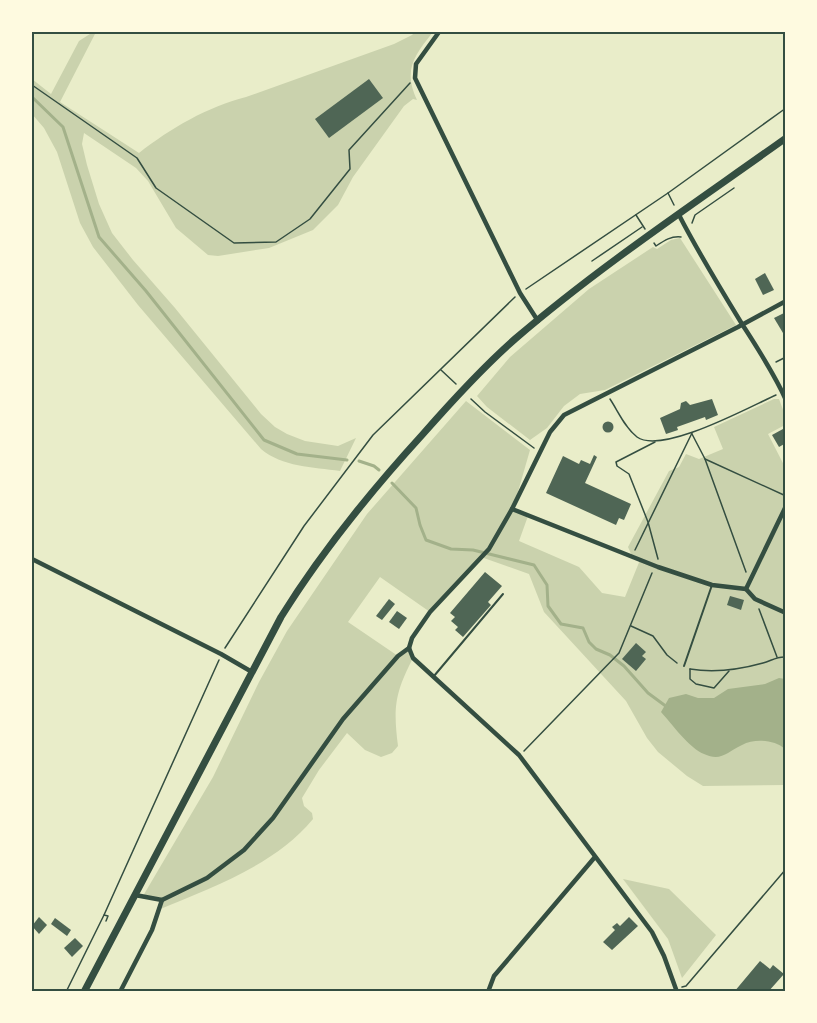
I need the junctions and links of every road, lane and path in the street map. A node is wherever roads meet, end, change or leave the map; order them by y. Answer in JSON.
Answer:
{"nodes":[{"id":1,"x":440,"y":32,"type":"edge"},
{"id":2,"x":415,"y":78,"type":"junction"},
{"id":3,"x":32,"y":85,"type":"edge"},
{"id":4,"x":786,"y":108,"type":"edge"},
{"id":5,"x":786,"y":138,"type":"edge"},
{"id":6,"x":734,"y":188,"type":"dead end"},
{"id":7,"x":668,"y":193,"type":"junction"},
{"id":8,"x":635,"y":214,"type":"junction"},
{"id":9,"x":679,"y":215,"type":"junction"},
{"id":10,"x":643,"y":226,"type":"junction"},
{"id":11,"x":689,"y":233,"type":"junction"},
{"id":12,"x":650,"y":236,"type":"junction"},
{"id":13,"x":592,"y":261,"type":"dead end"},
{"id":14,"x":520,"y":293,"type":"junction"},
{"id":15,"x":786,"y":301,"type":"edge"},
{"id":16,"x":538,"y":321,"type":"junction"},
{"id":17,"x":743,"y":325,"type":"junction"},
{"id":18,"x":786,"y":357,"type":"edge"},
{"id":19,"x":770,"y":366,"type":"junction"},
{"id":20,"x":440,"y":369,"type":"junction"},
{"id":21,"x":456,"y":384,"type":"dead end"},
{"id":22,"x":784,"y":391,"type":"edge"},
{"id":23,"x":606,"y":393,"type":"junction"},
{"id":24,"x":471,"y":399,"type":"dead end"},
{"id":25,"x":786,"y":400,"type":"edge"},
{"id":26,"x":692,"y":433,"type":"junction"},
{"id":27,"x":655,"y":442,"type":"junction"},
{"id":28,"x":540,"y":452,"type":"junction"},
{"id":29,"x":705,"y":459,"type":"junction"},
{"id":30,"x":786,"y":496,"type":"edge"},
{"id":31,"x":786,"y":506,"type":"edge"},
{"id":32,"x":512,"y":510,"type":"junction"},
{"id":33,"x":648,"y":522,"type":"junction"},
{"id":34,"x":632,"y":556,"type":"junction"},
{"id":35,"x":32,"y":559,"type":"edge"},
{"id":36,"x":658,"y":567,"type":"junction"},
{"id":37,"x":746,"y":573,"type":"dead end"},
{"id":38,"x":712,"y":585,"type":"junction"},
{"id":39,"x":746,"y":589,"type":"junction"},
{"id":40,"x":503,"y":594,"type":"dead end"},
{"id":41,"x":756,"y":599,"type":"junction"},
{"id":42,"x":786,"y":613,"type":"edge"},
{"id":43,"x":631,"y":626,"type":"junction"},
{"id":44,"x":409,"y":648,"type":"junction"},
{"id":45,"x":221,"y":654,"type":"junction"},
{"id":46,"x":777,"y":657,"type":"junction"},
{"id":47,"x":786,"y":657,"type":"edge"},
{"id":48,"x":684,"y":666,"type":"junction"},
{"id":49,"x":690,"y":669,"type":"junction"},
{"id":50,"x":729,"y":671,"type":"junction"},
{"id":51,"x":252,"y":672,"type":"junction"},
{"id":52,"x":434,"y":676,"type":"junction"},
{"id":53,"x":519,"y":756,"type":"junction"},
{"id":54,"x":595,"y":857,"type":"junction"},
{"id":55,"x":786,"y":869,"type":"edge"},
{"id":56,"x":135,"y":895,"type":"junction"},
{"id":57,"x":162,"y":900,"type":"junction"},
{"id":58,"x":104,"y":915,"type":"junction"},
{"id":59,"x":106,"y":921,"type":"dead end"},
{"id":60,"x":676,"y":990,"type":"edge"},
{"id":61,"x":66,"y":992,"type":"edge"},
{"id":62,"x":84,"y":992,"type":"edge"},
{"id":63,"x":120,"y":992,"type":"edge"},
{"id":64,"x":488,"y":992,"type":"edge"}],
"edges":[{"from":1,"to":2,"type":"street"},
{"from":2,"to":3,"type":"path"},
{"from":2,"to":14,"type":"street"},
{"from":4,"to":7,"type":"path"},
{"from":5,"to":9,"type":"main road"},
{"from":6,"to":11,"type":"path"},
{"from":7,"to":8,"type":"path"},
{"from":7,"to":9,"type":"path"},
{"from":8,"to":10,"type":"path"},
{"from":8,"to":14,"type":"path"},
{"from":9,"to":11,"type":"street"},
{"from":9,"to":12,"type":"main road"},
{"from":10,"to":12,"type":"path"},
{"from":10,"to":13,"type":"path"},
{"from":11,"to":12,"type":"path"},
{"from":11,"to":17,"type":"street"},
{"from":12,"to":16,"type":"main road"},
{"from":14,"to":16,"type":"street"},
{"from":14,"to":20,"type":"path"},
{"from":15,"to":17,"type":"street"},
{"from":16,"to":51,"type":"main road"},
{"from":17,"to":19,"type":"street"},
{"from":17,"to":23,"type":"street"},
{"from":18,"to":19,"type":"path"},
{"from":19,"to":22,"type":"street"},
{"from":20,"to":21,"type":"path"},
{"from":20,"to":45,"type":"path"},
{"from":22,"to":25,"type":"street"},
{"from":22,"to":26,"type":"path"},
{"from":23,"to":27,"type":"path"},
{"from":23,"to":28,"type":"street"},
{"from":24,"to":28,"type":"path"},
{"from":26,"to":27,"type":"path"},
{"from":26,"to":29,"type":"path"},
{"from":26,"to":33,"type":"path"},
{"from":27,"to":33,"type":"path"},
{"from":28,"to":32,"type":"street"},
{"from":29,"to":30,"type":"path"},
{"from":29,"to":37,"type":"path"},
{"from":31,"to":39,"type":"street"},
{"from":32,"to":34,"type":"street"},
{"from":32,"to":44,"type":"street"},
{"from":33,"to":34,"type":"path"},
{"from":33,"to":36,"type":"path"},
{"from":34,"to":36,"type":"street"},
{"from":35,"to":45,"type":"street"},
{"from":36,"to":38,"type":"street"},
{"from":36,"to":43,"type":"path"},
{"from":38,"to":39,"type":"street"},
{"from":38,"to":48,"type":"lane"},
{"from":39,"to":41,"type":"street"},
{"from":40,"to":52,"type":"lane"},
{"from":41,"to":42,"type":"street"},
{"from":41,"to":46,"type":"path"},
{"from":43,"to":48,"type":"path"},
{"from":43,"to":53,"type":"path"},
{"from":44,"to":52,"type":"street"},
{"from":44,"to":57,"type":"street"},
{"from":45,"to":51,"type":"street"},
{"from":45,"to":58,"type":"path"},
{"from":46,"to":47,"type":"path"},
{"from":46,"to":50,"type":"path"},
{"from":48,"to":49,"type":"path"},
{"from":49,"to":50,"type":"path"},
{"from":49,"to":50,"type":"path"},
{"from":51,"to":56,"type":"main road"},
{"from":52,"to":53,"type":"street"},
{"from":53,"to":54,"type":"street"},
{"from":54,"to":60,"type":"street"},
{"from":54,"to":64,"type":"street"},
{"from":55,"to":60,"type":"path"},
{"from":56,"to":57,"type":"street"},
{"from":56,"to":62,"type":"main road"},
{"from":57,"to":63,"type":"street"},
{"from":58,"to":59,"type":"path"},
{"from":58,"to":61,"type":"path"}]}
